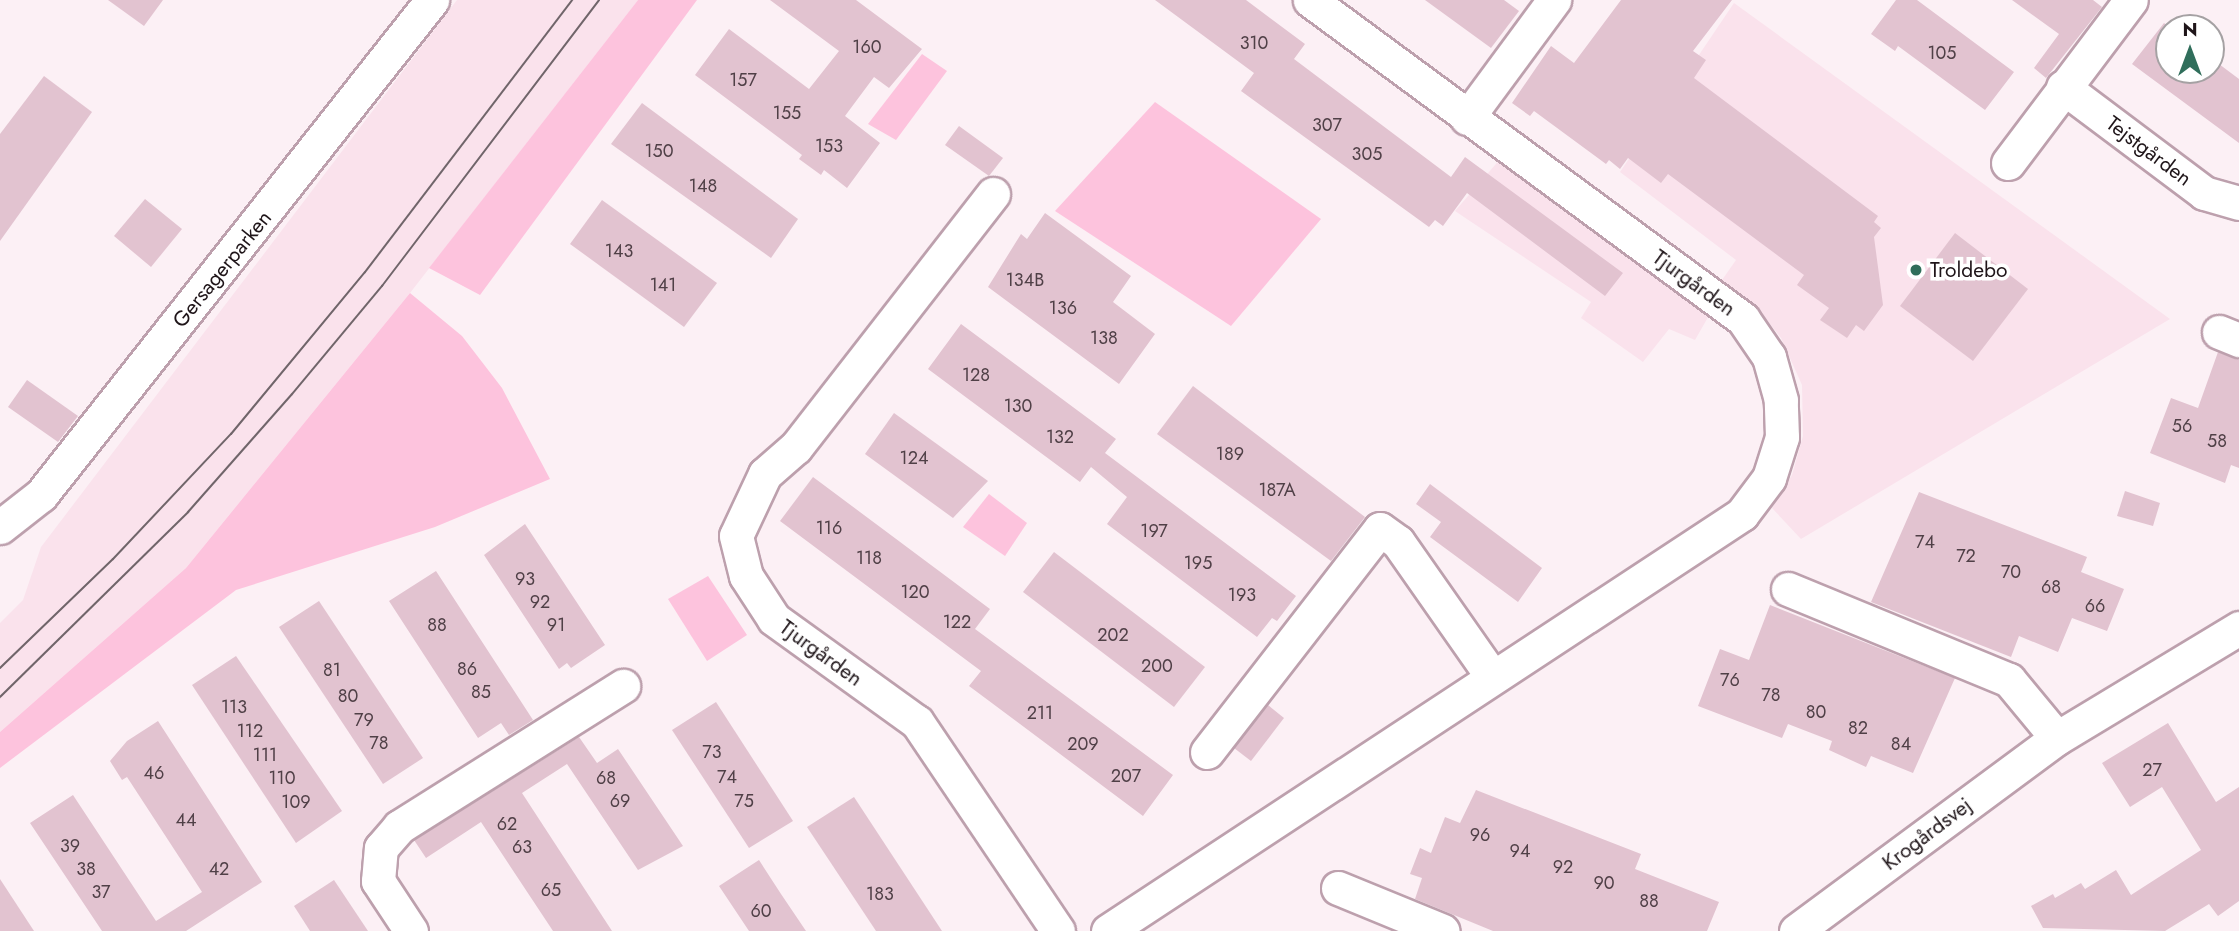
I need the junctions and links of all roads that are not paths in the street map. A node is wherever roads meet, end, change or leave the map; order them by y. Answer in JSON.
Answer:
{"nodes":[{"id":1,"x":432,"y":0,"type":"edge"},
{"id":2,"x":1310,"y":0,"type":"edge"},
{"id":3,"x":1554,"y":0,"type":"edge"},
{"id":4,"x":2131,"y":0,"type":"edge"},
{"id":5,"x":2063,"y":86,"type":"junction"},
{"id":6,"x":1467,"y":118,"type":"junction"},
{"id":7,"x":2008,"y":163,"type":"dead end"},
{"id":8,"x":993,"y":194,"type":"dead end"},
{"id":9,"x":2239,"y":203,"type":"edge"},
{"id":10,"x":0,"y":527,"type":"edge"},
{"id":11,"x":1788,"y":589,"type":"dead end"},
{"id":12,"x":2239,"y":628,"type":"edge"},
{"id":13,"x":1491,"y":675,"type":"junction"},
{"id":14,"x":624,"y":686,"type":"dead end"},
{"id":15,"x":2057,"y":738,"type":"junction"},
{"id":16,"x":1208,"y":752,"type":"dead end"},
{"id":17,"x":1338,"y":888,"type":"dead end"},
{"id":18,"x":411,"y":931,"type":"edge"},
{"id":19,"x":1058,"y":931,"type":"edge"},
{"id":20,"x":1108,"y":931,"type":"edge"},
{"id":21,"x":1443,"y":931,"type":"edge"},
{"id":22,"x":1796,"y":931,"type":"edge"}],
"edges":[{"from":1,"to":10,"type":"street","name":"Gersagerparken"},
{"from":2,"to":6,"type":"street","name":"Tjurgården"},
{"from":3,"to":6,"type":"street"},
{"from":4,"to":5,"type":"street"},
{"from":5,"to":7,"type":"street"},
{"from":5,"to":9,"type":"street","name":"Tejstgården"},
{"from":6,"to":13,"type":"street","name":"Tjurgården"},
{"from":8,"to":19,"type":"street","name":"Tjurgården"},
{"from":11,"to":15,"type":"street"},
{"from":12,"to":15,"type":"street","name":"Krogårdsvej"},
{"from":13,"to":16,"type":"street"},
{"from":13,"to":20,"type":"street","name":"Tjurgården"},
{"from":14,"to":18,"type":"street"},
{"from":15,"to":22,"type":"street","name":"Krogårdsvej"},
{"from":17,"to":21,"type":"street"}]}
